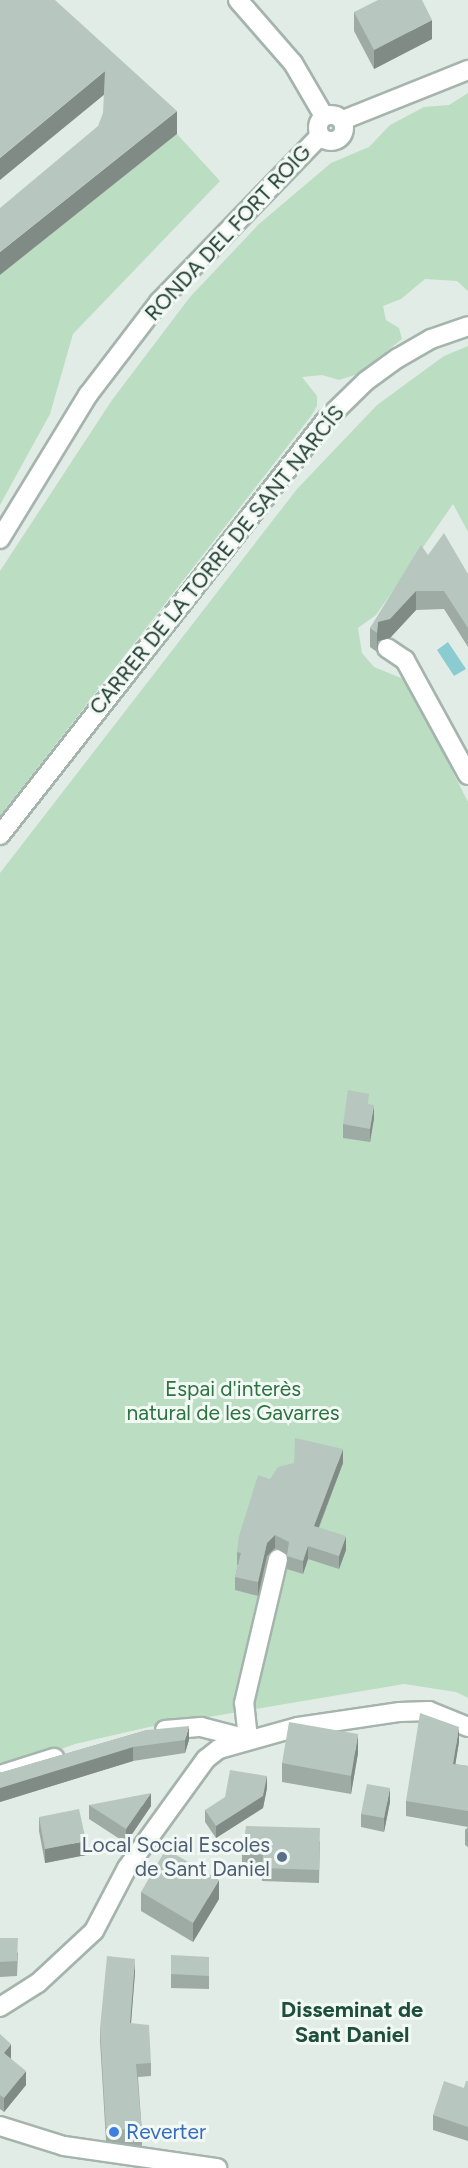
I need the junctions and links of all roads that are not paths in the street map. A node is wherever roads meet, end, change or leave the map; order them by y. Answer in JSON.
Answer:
{"nodes":[{"id":1,"x":238,"y":0,"type":"edge"},
{"id":2,"x":468,"y":69,"type":"edge"},
{"id":3,"x":324,"y":116,"type":"junction"},
{"id":4,"x":343,"y":120,"type":"junction"},
{"id":5,"x":319,"y":137,"type":"junction"},
{"id":6,"x":468,"y":326,"type":"edge"},
{"id":7,"x":0,"y":539,"type":"edge"},
{"id":8,"x":387,"y":648,"type":"dead end"},
{"id":9,"x":468,"y":775,"type":"edge"},
{"id":10,"x":0,"y":835,"type":"edge"},
{"id":11,"x":279,"y":1559,"type":"dead end"},
{"id":12,"x":468,"y":1727,"type":"edge"},
{"id":13,"x":145,"y":1733,"type":"edge"},
{"id":14,"x":248,"y":1739,"type":"junction"},
{"id":15,"x":67,"y":1754,"type":"edge"},
{"id":16,"x":0,"y":1775,"type":"edge"},
{"id":17,"x":0,"y":2007,"type":"edge"},
{"id":18,"x":0,"y":2126,"type":"edge"},
{"id":19,"x":218,"y":2168,"type":"edge"}],
"edges":[{"from":1,"to":3,"type":"street"},
{"from":2,"to":4,"type":"street"},
{"from":3,"to":4,"type":"street"},
{"from":3,"to":5,"type":"street","name":"RONDA DEL FORT ROIG"},
{"from":4,"to":5,"type":"street","name":"RONDA DEL FORT ROIG"},
{"from":5,"to":7,"type":"street","name":"RONDA DEL FORT ROIG"},
{"from":6,"to":10,"type":"street","name":"CARRER DE LA TORRE DE SANT NARCÍS"},
{"from":8,"to":9,"type":"street"},
{"from":11,"to":14,"type":"street"},
{"from":12,"to":14,"type":"street"},
{"from":13,"to":14,"type":"street"},
{"from":14,"to":17,"type":"street"},
{"from":15,"to":16,"type":"street"},
{"from":18,"to":19,"type":"street"}]}
